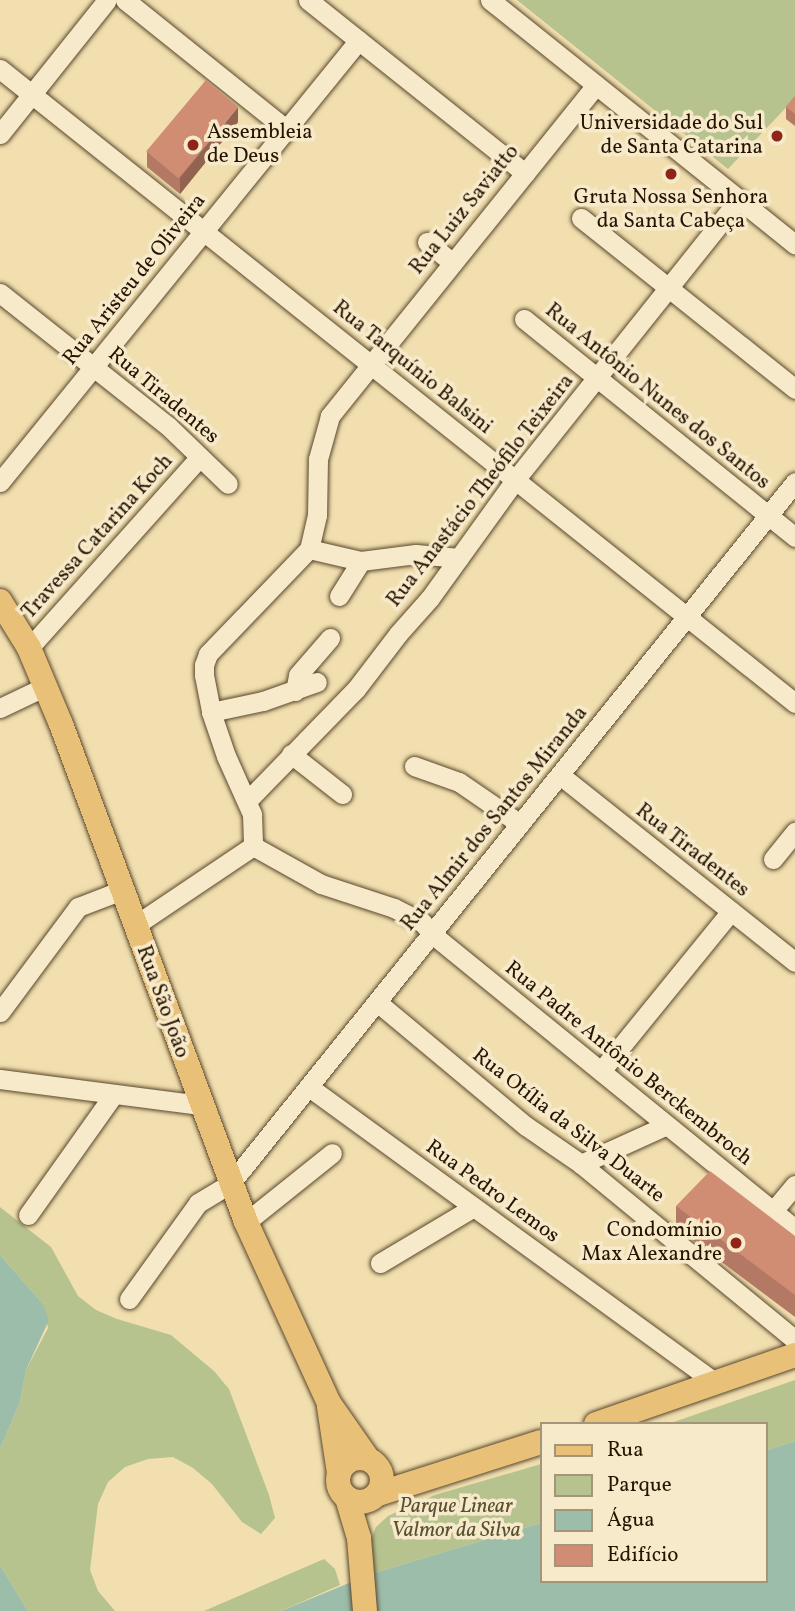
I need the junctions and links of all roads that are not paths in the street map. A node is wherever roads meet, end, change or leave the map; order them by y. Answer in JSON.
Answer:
{"nodes":[{"id":1,"x":107,"y":0,"type":"edge"},
{"id":2,"x":125,"y":0,"type":"edge"},
{"id":3,"x":308,"y":0,"type":"edge"},
{"id":4,"x":490,"y":0,"type":"edge"},
{"id":5,"x":359,"y":40,"type":"junction"},
{"id":6,"x":0,"y":69,"type":"edge"},
{"id":7,"x":596,"y":85,"type":"junction"},
{"id":8,"x":32,"y":94,"type":"junction"},
{"id":9,"x":286,"y":130,"type":"junction"},
{"id":10,"x":0,"y":134,"type":"edge"},
{"id":11,"x":525,"y":173,"type":"junction"},
{"id":12,"x":739,"y":199,"type":"junction"},
{"id":13,"x":581,"y":218,"type":"dead end"},
{"id":14,"x":204,"y":232,"type":"junction"},
{"id":15,"x":427,"y":242,"type":"dead end"},
{"id":16,"x":795,"y":244,"type":"edge"},
{"id":17,"x":453,"y":263,"type":"junction"},
{"id":18,"x":669,"y":288,"type":"junction"},
{"id":19,"x":0,"y":293,"type":"edge"},
{"id":20,"x":524,"y":319,"type":"dead end"},
{"id":21,"x":370,"y":365,"type":"junction"},
{"id":22,"x":93,"y":367,"type":"junction"},
{"id":23,"x":597,"y":378,"type":"junction"},
{"id":24,"x":795,"y":389,"type":"edge"},
{"id":25,"x":200,"y":457,"type":"junction"},
{"id":26,"x":515,"y":480,"type":"junction"},
{"id":27,"x":0,"y":482,"type":"edge"},
{"id":28,"x":795,"y":482,"type":"edge"},
{"id":29,"x":228,"y":484,"type":"dead end"},
{"id":30,"x":768,"y":515,"type":"junction"},
{"id":31,"x":795,"y":537,"type":"edge"},
{"id":32,"x":309,"y":549,"type":"junction"},
{"id":33,"x":459,"y":558,"type":"junction"},
{"id":34,"x":361,"y":561,"type":"junction"},
{"id":35,"x":347,"y":595,"type":"dead end"},
{"id":36,"x":0,"y":601,"type":"edge"},
{"id":37,"x":687,"y":617,"type":"junction"},
{"id":38,"x":330,"y":638,"type":"dead end"},
{"id":39,"x":29,"y":648,"type":"junction"},
{"id":40,"x":317,"y":682,"type":"dead end"},
{"id":41,"x":46,"y":686,"type":"junction"},
{"id":42,"x":295,"y":691,"type":"junction"},
{"id":43,"x":795,"y":704,"type":"edge"},
{"id":44,"x":0,"y":708,"type":"edge"},
{"id":45,"x":211,"y":712,"type":"junction"},
{"id":46,"x":291,"y":754,"type":"junction"},
{"id":47,"x":414,"y":765,"type":"dead end"},
{"id":48,"x":560,"y":775,"type":"junction"},
{"id":49,"x":342,"y":794,"type":"dead end"},
{"id":50,"x":248,"y":800,"type":"junction"},
{"id":51,"x":520,"y":824,"type":"junction"},
{"id":52,"x":795,"y":832,"type":"edge"},
{"id":53,"x":253,"y":846,"type":"junction"},
{"id":54,"x":773,"y":859,"type":"dead end"},
{"id":55,"x":122,"y":891,"type":"junction"},
{"id":56,"x":731,"y":911,"type":"junction"},
{"id":57,"x":134,"y":926,"type":"junction"},
{"id":58,"x":432,"y":934,"type":"junction"},
{"id":59,"x":795,"y":962,"type":"edge"},
{"id":60,"x":377,"y":1002,"type":"junction"},
{"id":61,"x":0,"y":1012,"type":"edge"},
{"id":62,"x":601,"y":1071,"type":"junction"},
{"id":63,"x":0,"y":1079,"type":"edge"},
{"id":64,"x":309,"y":1087,"type":"junction"},
{"id":65,"x":114,"y":1094,"type":"junction"},
{"id":66,"x":200,"y":1105,"type":"junction"},
{"id":67,"x":667,"y":1125,"type":"junction"},
{"id":68,"x":332,"y":1153,"type":"dead end"},
{"id":69,"x":581,"y":1164,"type":"junction"},
{"id":70,"x":230,"y":1184,"type":"junction"},
{"id":71,"x":795,"y":1185,"type":"edge"},
{"id":72,"x":474,"y":1207,"type":"junction"},
{"id":73,"x":774,"y":1212,"type":"junction"},
{"id":74,"x":28,"y":1215,"type":"dead end"},
{"id":75,"x":246,"y":1222,"type":"junction"},
{"id":76,"x":795,"y":1229,"type":"edge"},
{"id":77,"x":380,"y":1263,"type":"dead end"},
{"id":78,"x":129,"y":1298,"type":"dead end"},
{"id":79,"x":795,"y":1340,"type":"edge"},
{"id":80,"x":795,"y":1356,"type":"edge"},
{"id":81,"x":716,"y":1383,"type":"junction"},
{"id":82,"x":329,"y":1403,"type":"junction"},
{"id":83,"x":602,"y":1422,"type":"edge"},
{"id":84,"x":540,"y":1442,"type":"edge"},
{"id":85,"x":372,"y":1461,"type":"junction"},
{"id":86,"x":339,"y":1473,"type":"junction"},
{"id":87,"x":431,"y":1478,"type":"junction"},
{"id":88,"x":375,"y":1496,"type":"junction"},
{"id":89,"x":347,"y":1498,"type":"junction"},
{"id":90,"x":359,"y":1544,"type":"junction"},
{"id":91,"x":365,"y":1611,"type":"edge"}],
"edges":[{"from":1,"to":8,"type":"street"},
{"from":2,"to":9,"type":"street"},
{"from":3,"to":5,"type":"street"},
{"from":4,"to":7,"type":"street"},
{"from":5,"to":9,"type":"street","name":"Rua Aristeu de Oliveira"},
{"from":5,"to":11,"type":"street"},
{"from":6,"to":8,"type":"street","name":"Rua Tarquínio Balsini"},
{"from":7,"to":11,"type":"street","name":"Rua Luiz Saviatto"},
{"from":7,"to":12,"type":"street"},
{"from":8,"to":10,"type":"street"},
{"from":8,"to":14,"type":"street","name":"Rua Tarquínio Balsini"},
{"from":9,"to":14,"type":"street","name":"Rua Aristeu de Oliveira"},
{"from":11,"to":17,"type":"street","name":"Rua Luiz Saviatto"},
{"from":12,"to":16,"type":"street"},
{"from":12,"to":18,"type":"street","name":"Rua Anastácio Theófilo Teixeira"},
{"from":13,"to":18,"type":"street"},
{"from":14,"to":21,"type":"street","name":"Rua Tarquínio Balsini"},
{"from":14,"to":22,"type":"street","name":"Rua Aristeu de Oliveira"},
{"from":15,"to":17,"type":"street"},
{"from":17,"to":21,"type":"street","name":"Rua Luiz Saviatto"},
{"from":18,"to":23,"type":"street","name":"Rua Anastácio Theófilo Teixeira"},
{"from":18,"to":24,"type":"street"},
{"from":19,"to":22,"type":"street","name":"Rua Tiradentes"},
{"from":20,"to":23,"type":"street","name":"Rua Antônio Nunes dos Santos"},
{"from":21,"to":26,"type":"street","name":"Rua Tarquínio Balsini"},
{"from":21,"to":32,"type":"street","name":"Rua Luiz Saviatto"},
{"from":22,"to":25,"type":"street","name":"Rua Tiradentes"},
{"from":22,"to":27,"type":"street","name":"Rua Aristeu de Oliveira"},
{"from":23,"to":26,"type":"street","name":"Rua Anastácio Theófilo Teixeira"},
{"from":23,"to":30,"type":"street","name":"Rua Antônio Nunes dos Santos"},
{"from":25,"to":29,"type":"street","name":"Rua Tiradentes"},
{"from":25,"to":39,"type":"street","name":"Travessa Catarina Koch"},
{"from":26,"to":33,"type":"street","name":"Rua Anastácio Theófilo Teixeira"},
{"from":26,"to":37,"type":"street","name":"Rua Tarquínio Balsini"},
{"from":28,"to":30,"type":"street","name":"Rua Almir dos Santos Miranda"},
{"from":30,"to":31,"type":"street","name":"Rua Antônio Nunes dos Santos"},
{"from":30,"to":37,"type":"street","name":"Rua Almir dos Santos Miranda"},
{"from":32,"to":34,"type":"street"},
{"from":32,"to":45,"type":"street"},
{"from":33,"to":34,"type":"street"},
{"from":33,"to":46,"type":"street","name":"Rua Anastácio Theófilo Teixeira"},
{"from":34,"to":35,"type":"street"},
{"from":36,"to":39,"type":"main road","name":"Rua São João"},
{"from":37,"to":43,"type":"street","name":"Rua Tarquínio Balsini"},
{"from":37,"to":48,"type":"street","name":"Rua Almir dos Santos Miranda"},
{"from":38,"to":42,"type":"street"},
{"from":39,"to":41,"type":"main road","name":"Rua São João"},
{"from":40,"to":42,"type":"street"},
{"from":41,"to":44,"type":"street"},
{"from":41,"to":55,"type":"main road","name":"Rua São João"},
{"from":42,"to":45,"type":"street"},
{"from":45,"to":50,"type":"street"},
{"from":46,"to":49,"type":"street"},
{"from":46,"to":50,"type":"street","name":"Rua Anastácio Theófilo Teixeira"},
{"from":47,"to":51,"type":"street"},
{"from":48,"to":51,"type":"street","name":"Rua Almir dos Santos Miranda"},
{"from":48,"to":56,"type":"street","name":"Rua Tiradentes"},
{"from":50,"to":53,"type":"street"},
{"from":51,"to":58,"type":"street","name":"Rua Almir dos Santos Miranda"},
{"from":52,"to":54,"type":"street"},
{"from":53,"to":57,"type":"street"},
{"from":53,"to":58,"type":"street","name":"Rua Padre Antônio Berckembroch"},
{"from":55,"to":57,"type":"main road","name":"Rua São João"},
{"from":55,"to":61,"type":"street"},
{"from":56,"to":59,"type":"street","name":"Rua Tiradentes"},
{"from":56,"to":62,"type":"street"},
{"from":57,"to":66,"type":"main road","name":"Rua São João"},
{"from":58,"to":60,"type":"street","name":"Rua Almir dos Santos Miranda"},
{"from":58,"to":62,"type":"street","name":"Rua Padre Antônio Berckembroch"},
{"from":60,"to":64,"type":"street","name":"Rua Almir dos Santos Miranda"},
{"from":60,"to":69,"type":"street","name":"Rua Otília da Silva Duarte"},
{"from":62,"to":67,"type":"street","name":"Rua Padre Antônio Berckembroch"},
{"from":63,"to":65,"type":"street"},
{"from":64,"to":70,"type":"street","name":"Rua Almir dos Santos Miranda"},
{"from":64,"to":72,"type":"street","name":"Rua Pedro Lemos"},
{"from":65,"to":66,"type":"street"},
{"from":65,"to":74,"type":"street"},
{"from":66,"to":70,"type":"main road","name":"Rua São João"},
{"from":67,"to":69,"type":"street"},
{"from":67,"to":73,"type":"street","name":"Rua Padre Antônio Berckembroch"},
{"from":68,"to":75,"type":"street"},
{"from":69,"to":79,"type":"street","name":"Rua Otília da Silva Duarte"},
{"from":70,"to":75,"type":"main road","name":"Rua São João"},
{"from":70,"to":78,"type":"street"},
{"from":71,"to":73,"type":"street"},
{"from":72,"to":77,"type":"street"},
{"from":72,"to":81,"type":"street","name":"Rua Pedro Lemos"},
{"from":73,"to":76,"type":"street","name":"Rua Padre Antônio Berckembroch"},
{"from":75,"to":82,"type":"main road","name":"Rua São João"},
{"from":80,"to":81,"type":"main road"},
{"from":81,"to":83,"type":"main road"},
{"from":82,"to":85,"type":"main road","name":"Rua São João"},
{"from":82,"to":86,"type":"main road","name":"Rua São João"},
{"from":84,"to":87,"type":"main road"},
{"from":85,"to":86,"type":"main road"},
{"from":85,"to":87,"type":"main road"},
{"from":85,"to":88,"type":"main road"},
{"from":86,"to":89,"type":"main road"},
{"from":87,"to":88,"type":"main road"},
{"from":88,"to":89,"type":"main road"},
{"from":88,"to":90,"type":"main road"},
{"from":89,"to":90,"type":"main road"},
{"from":90,"to":91,"type":"main road"}]}
